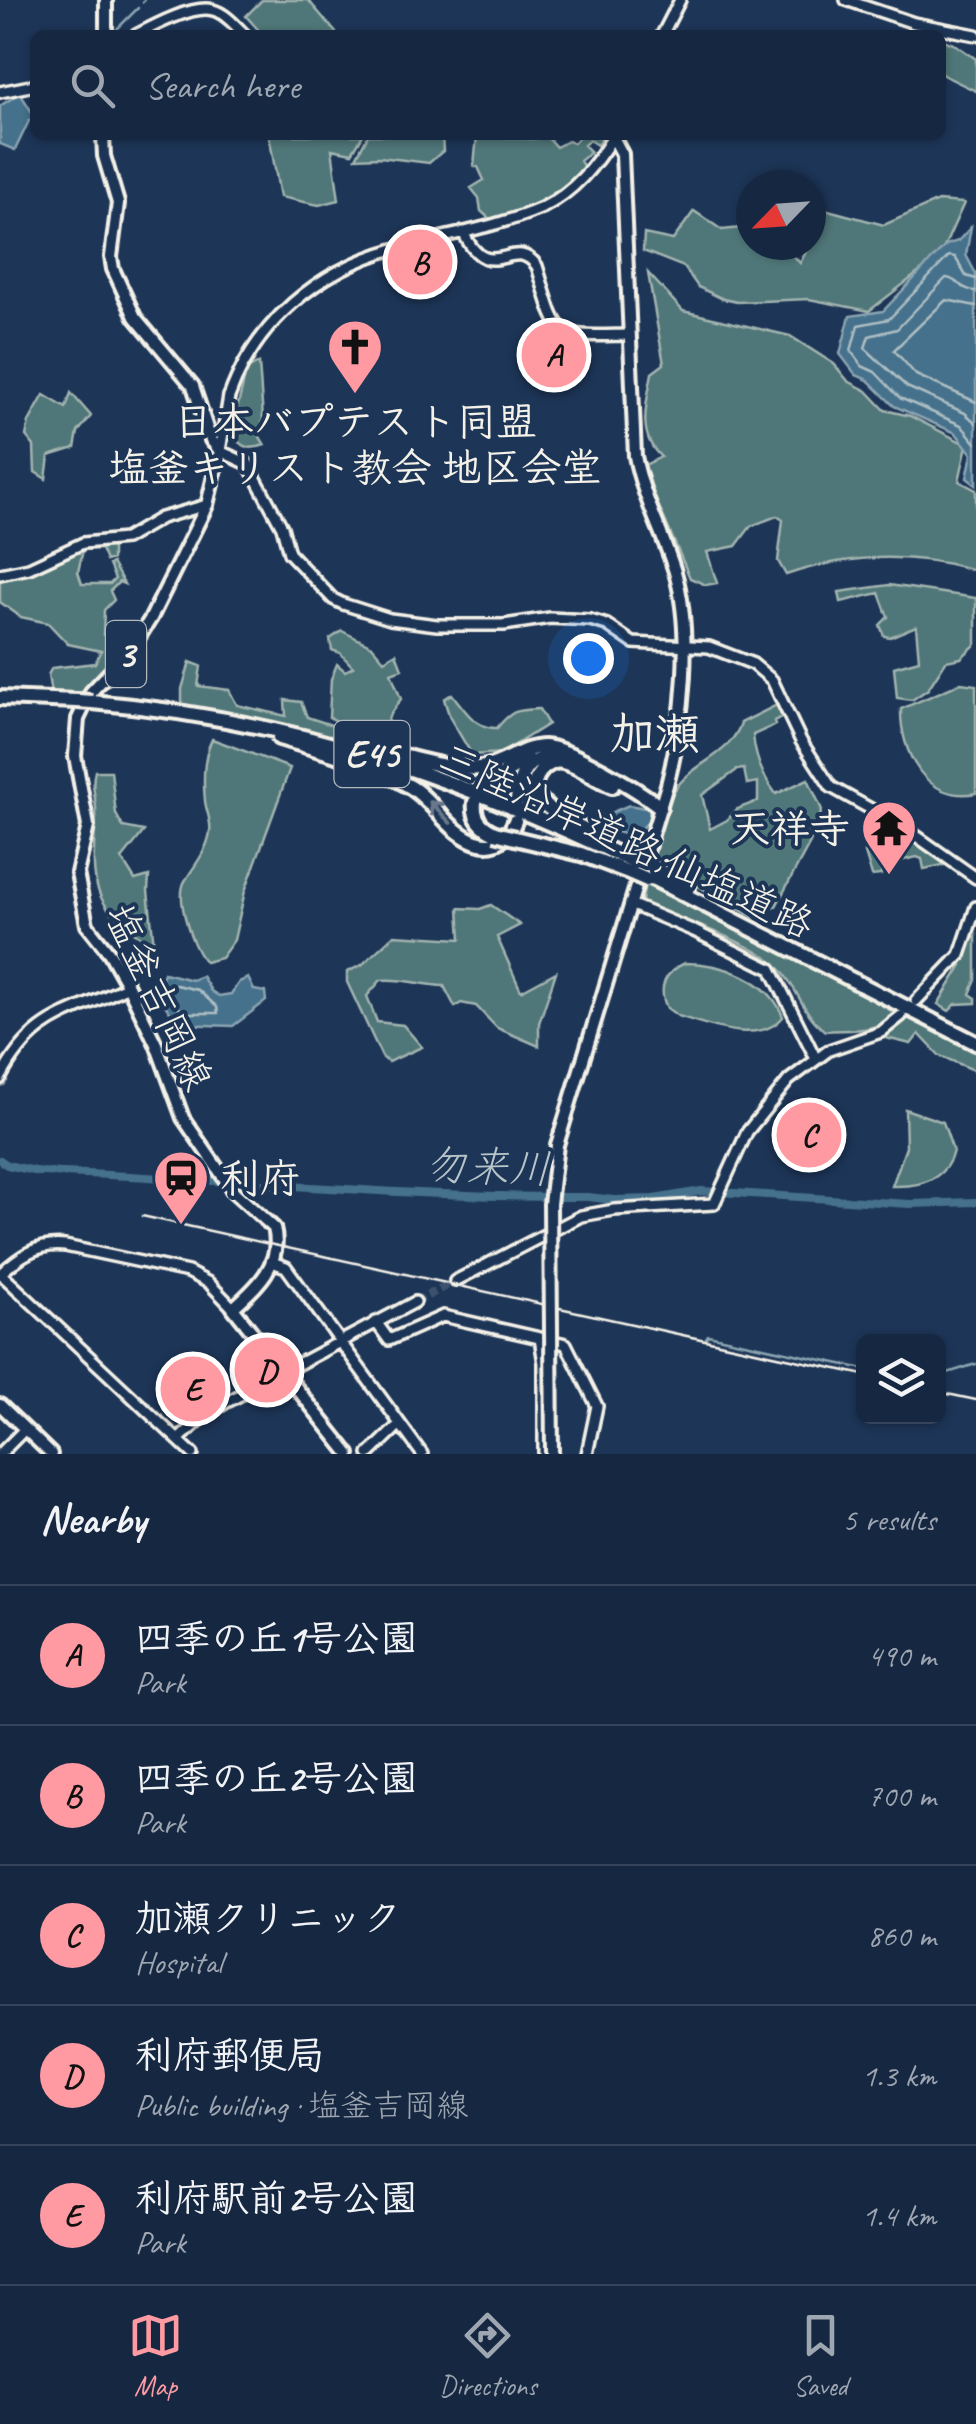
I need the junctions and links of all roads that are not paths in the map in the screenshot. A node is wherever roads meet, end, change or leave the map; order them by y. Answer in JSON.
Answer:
{"nodes":[{"id":1,"x":106,"y":0,"type":"edge"},
{"id":2,"x":680,"y":0,"type":"edge"},
{"id":3,"x":846,"y":0,"type":"edge"},
{"id":4,"x":106,"y":30,"type":"edge"},
{"id":5,"x":146,"y":30,"type":"edge"},
{"id":6,"x":239,"y":30,"type":"edge"},
{"id":7,"x":665,"y":30,"type":"edge"},
{"id":8,"x":976,"y":35,"type":"edge"},
{"id":9,"x":30,"y":86,"type":"edge"},
{"id":10,"x":3,"y":93,"type":"edge"},
{"id":11,"x":103,"y":140,"type":"edge"},
{"id":12,"x":610,"y":140,"type":"edge"},
{"id":13,"x":615,"y":140,"type":"edge"},
{"id":14,"x":463,"y":232,"type":"junction"},
{"id":15,"x":629,"y":335,"type":"junction"},
{"id":16,"x":229,"y":396,"type":"junction"},
{"id":17,"x":207,"y":426,"type":"junction"},
{"id":18,"x":220,"y":451,"type":"junction"},
{"id":19,"x":207,"y":505,"type":"junction"},
{"id":20,"x":0,"y":574,"type":"edge"},
{"id":21,"x":682,"y":645,"type":"junction"},
{"id":22,"x":0,"y":702,"type":"edge"},
{"id":23,"x":268,"y":731,"type":"junction"},
{"id":24,"x":565,"y":758,"type":"junction"},
{"id":25,"x":484,"y":788,"type":"dead end"},
{"id":26,"x":517,"y":801,"type":"dead end"},
{"id":27,"x":475,"y":802,"type":"dead end"},
{"id":28,"x":660,"y":807,"type":"junction"},
{"id":29,"x":514,"y":821,"type":"dead end"},
{"id":30,"x":634,"y":866,"type":"junction"},
{"id":31,"x":976,"y":878,"type":"edge"},
{"id":32,"x":695,"y":896,"type":"junction"},
{"id":33,"x":630,"y":904,"type":"junction"},
{"id":34,"x":976,"y":907,"type":"edge"},
{"id":35,"x":128,"y":986,"type":"junction"},
{"id":36,"x":916,"y":1002,"type":"dead end"},
{"id":37,"x":901,"y":1016,"type":"dead end"},
{"id":38,"x":976,"y":1034,"type":"edge"},
{"id":39,"x":976,"y":1043,"type":"edge"},
{"id":40,"x":815,"y":1057,"type":"junction"},
{"id":41,"x":0,"y":1079,"type":"edge"},
{"id":42,"x":273,"y":1257,"type":"junction"},
{"id":43,"x":0,"y":1274,"type":"edge"},
{"id":44,"x":455,"y":1281,"type":"tunnel mouth"},
{"id":45,"x":414,"y":1302,"type":"tunnel mouth"},
{"id":46,"x":233,"y":1308,"type":"junction"},
{"id":47,"x":376,"y":1322,"type":"junction"},
{"id":48,"x":540,"y":1338,"type":"junction"},
{"id":49,"x":342,"y":1341,"type":"junction"},
{"id":50,"x":284,"y":1372,"type":"junction"},
{"id":51,"x":0,"y":1404,"type":"edge"},
{"id":52,"x":0,"y":1412,"type":"edge"},
{"id":53,"x":400,"y":1424,"type":"junction"},
{"id":54,"x":23,"y":1431,"type":"junction"},
{"id":55,"x":178,"y":1440,"type":"junction"},
{"id":56,"x":0,"y":1454,"type":"edge"},
{"id":57,"x":43,"y":1454,"type":"edge"},
{"id":58,"x":51,"y":1454,"type":"edge"},
{"id":59,"x":193,"y":1454,"type":"edge"},
{"id":60,"x":349,"y":1454,"type":"edge"},
{"id":61,"x":370,"y":1454,"type":"edge"},
{"id":62,"x":422,"y":1454,"type":"edge"},
{"id":63,"x":547,"y":1454,"type":"edge"},
{"id":64,"x":587,"y":1454,"type":"edge"}],
"edges":[{"from":1,"to":4,"type":"main road"},
{"from":2,"to":7,"type":"street"},
{"from":3,"to":8,"type":"street"},
{"from":5,"to":6,"type":"street"},
{"from":9,"to":10,"type":"street"},
{"from":11,"to":17,"type":"main road"},
{"from":12,"to":14,"type":"street"},
{"from":13,"to":15,"type":"main road"},
{"from":14,"to":15,"type":"street"},
{"from":14,"to":16,"type":"street"},
{"from":15,"to":21,"type":"main road"},
{"from":16,"to":17,"type":"street"},
{"from":16,"to":18,"type":"street"},
{"from":17,"to":18,"type":"main road"},
{"from":18,"to":19,"type":"main road","name":"塩釜吉岡線","number":"3"},
{"from":18,"to":21,"type":"street"},
{"from":19,"to":20,"type":"street"},
{"from":19,"to":35,"type":"main road","name":"塩釜吉岡線","number":"3"},
{"from":21,"to":28,"type":"main road"},
{"from":21,"to":31,"type":"street"},
{"from":22,"to":23,"type":"highway","name":"三陸沿岸道路;仙塩道路","number":"E45"},
{"from":23,"to":24,"type":"highway"},
{"from":29,"to":23,"type":"highway","one_way":true},
{"from":23,"to":30,"type":"highway","name":"三陸沿岸道路;仙塩道路","number":"E45"},
{"from":24,"to":25,"type":"highway"},
{"from":24,"to":26,"type":"highway"},
{"from":24,"to":28,"type":"highway"},
{"from":24,"to":30,"type":"highway"},
{"from":27,"to":30,"type":"highway","bridge":true},
{"from":28,"to":33,"type":"main road"},
{"from":30,"to":32,"type":"highway","bridge":true},
{"from":32,"to":38,"type":"highway","name":"三陸沿岸道路;仙塩道路"},
{"from":32,"to":39,"type":"highway","name":"三陸沿岸道路;仙塩道路"},
{"from":33,"to":40,"type":"street"},
{"from":33,"to":63,"type":"main road","bridge":true},
{"from":34,"to":36,"type":"street"},
{"from":35,"to":41,"type":"street"},
{"from":35,"to":42,"type":"main road","name":"塩釜吉岡線","number":"3"},
{"from":37,"to":40,"type":"street"},
{"from":40,"to":44,"type":"street"},
{"from":42,"to":46,"type":"main road"},
{"from":42,"to":49,"type":"street"},
{"from":43,"to":46,"type":"street"},
{"from":43,"to":55,"type":"street"},
{"from":45,"to":47,"type":"street"},
{"from":46,"to":50,"type":"main road"},
{"from":47,"to":48,"type":"street"},
{"from":47,"to":49,"type":"street"},
{"from":48,"to":63,"type":"street"},
{"from":48,"to":64,"type":"street"},
{"from":49,"to":50,"type":"street"},
{"from":49,"to":53,"type":"street"},
{"from":50,"to":55,"type":"street"},
{"from":50,"to":60,"type":"main road"},
{"from":51,"to":54,"type":"main road"},
{"from":52,"to":54,"type":"main road"},
{"from":53,"to":61,"type":"street"},
{"from":53,"to":62,"type":"street"},
{"from":54,"to":56,"type":"street"},
{"from":54,"to":57,"type":"main road"},
{"from":54,"to":58,"type":"main road"},
{"from":55,"to":59,"type":"street"}]}
